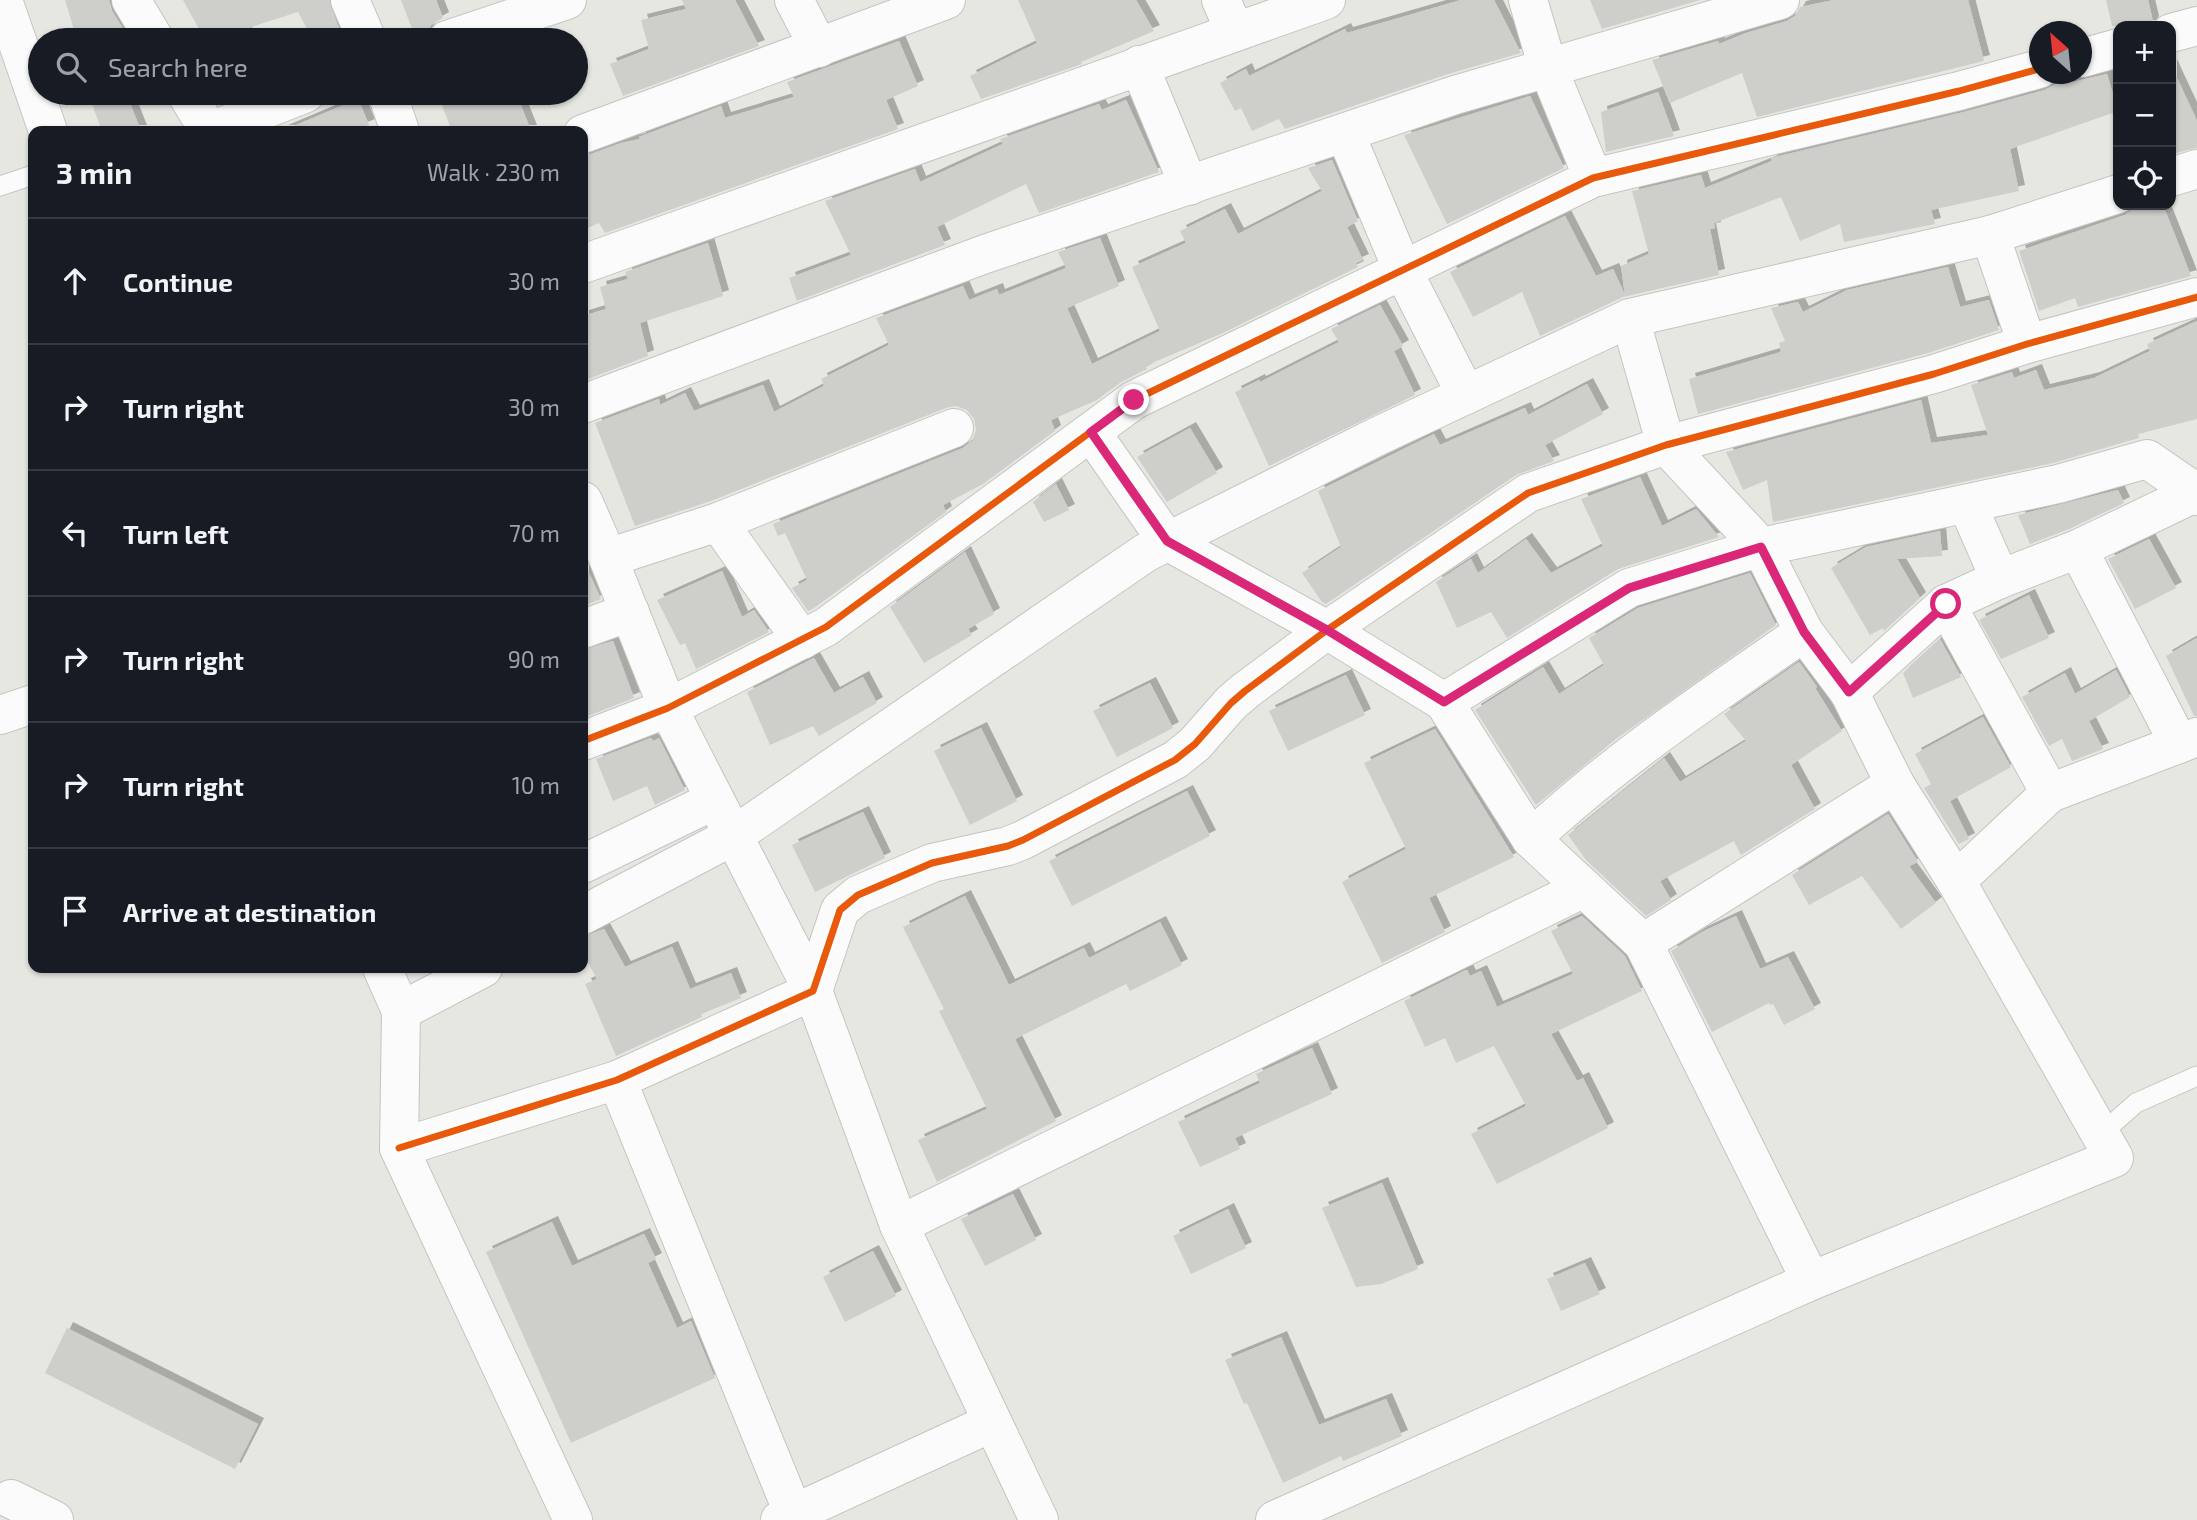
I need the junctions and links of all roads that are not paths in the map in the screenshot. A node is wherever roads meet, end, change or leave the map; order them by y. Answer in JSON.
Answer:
{"nodes":[{"id":1,"x":3,"y":0,"type":"edge"},
{"id":2,"x":131,"y":0,"type":"edge"},
{"id":3,"x":350,"y":0,"type":"edge"},
{"id":4,"x":567,"y":0,"type":"edge"},
{"id":5,"x":794,"y":0,"type":"edge"},
{"id":6,"x":946,"y":0,"type":"edge"},
{"id":7,"x":1326,"y":0,"type":"edge"},
{"id":8,"x":1528,"y":0,"type":"edge"},
{"id":9,"x":1780,"y":0,"type":"edge"},
{"id":10,"x":1228,"y":16,"type":"edge"},
{"id":11,"x":2197,"y":26,"type":"edge"},
{"id":12,"x":148,"y":28,"type":"edge"},
{"id":13,"x":362,"y":28,"type":"edge"},
{"id":14,"x":483,"y":28,"type":"edge"},
{"id":15,"x":2176,"y":32,"type":"edge"},
{"id":16,"x":819,"y":48,"type":"junction"},
{"id":17,"x":2113,"y":49,"type":"edge"},
{"id":18,"x":2092,"y":55,"type":"edge"},
{"id":19,"x":1139,"y":65,"type":"junction"},
{"id":20,"x":1548,"y":68,"type":"junction"},
{"id":21,"x":2029,"y":72,"type":"edge"},
{"id":22,"x":28,"y":73,"type":"edge"},
{"id":23,"x":39,"y":105,"type":"edge"},
{"id":24,"x":194,"y":105,"type":"edge"},
{"id":25,"x":276,"y":105,"type":"edge"},
{"id":26,"x":391,"y":105,"type":"edge"},
{"id":27,"x":46,"y":126,"type":"edge"},
{"id":28,"x":207,"y":126,"type":"edge"},
{"id":29,"x":223,"y":126,"type":"edge"},
{"id":30,"x":398,"y":126,"type":"edge"},
{"id":31,"x":588,"y":132,"type":"edge"},
{"id":32,"x":1345,"y":133,"type":"junction"},
{"id":33,"x":2197,"y":169,"type":"edge"},
{"id":34,"x":2176,"y":175,"type":"edge"},
{"id":35,"x":28,"y":177,"type":"edge"},
{"id":36,"x":1593,"y":178,"type":"junction"},
{"id":37,"x":0,"y":186,"type":"edge"},
{"id":38,"x":1189,"y":186,"type":"junction"},
{"id":39,"x":2113,"y":196,"type":"edge"},
{"id":40,"x":1990,"y":235,"type":"junction"},
{"id":41,"x":588,"y":262,"type":"edge"},
{"id":42,"x":1404,"y":271,"type":"junction"},
{"id":43,"x":2197,"y":297,"type":"edge"},
{"id":44,"x":1630,"y":318,"type":"junction"},
{"id":45,"x":2027,"y":344,"type":"junction"},
{"id":46,"x":1466,"y":395,"type":"junction"},
{"id":47,"x":588,"y":402,"type":"edge"},
{"id":48,"x":954,"y":428,"type":"dead end"},
{"id":49,"x":1091,"y":432,"type":"junction"},
{"id":50,"x":1666,"y":445,"type":"junction"},
{"id":51,"x":2196,"y":493,"type":"edge"},
{"id":52,"x":1968,"y":504,"type":"junction"},
{"id":53,"x":588,"y":516,"type":"edge"},
{"id":54,"x":718,"y":522,"type":"junction"},
{"id":55,"x":1167,"y":541,"type":"junction"},
{"id":56,"x":1761,"y":547,"type":"junction"},
{"id":57,"x":2078,"y":550,"type":"junction"},
{"id":58,"x":608,"y":558,"type":"junction"},
{"id":59,"x":2000,"y":579,"type":"junction"},
{"id":60,"x":1946,"y":604,"type":"junction"},
{"id":61,"x":630,"y":612,"type":"junction"},
{"id":62,"x":588,"y":627,"type":"edge"},
{"id":63,"x":1327,"y":630,"type":"junction"},
{"id":64,"x":1804,"y":632,"type":"junction"},
{"id":65,"x":802,"y":640,"type":"junction"},
{"id":66,"x":1849,"y":692,"type":"junction"},
{"id":67,"x":1444,"y":702,"type":"junction"},
{"id":68,"x":28,"y":706,"type":"edge"},
{"id":69,"x":668,"y":708,"type":"junction"},
{"id":70,"x":0,"y":715,"type":"edge"},
{"id":71,"x":588,"y":739,"type":"edge"},
{"id":72,"x":2188,"y":740,"type":"edge"},
{"id":73,"x":1895,"y":784,"type":"junction"},
{"id":74,"x":2050,"y":793,"type":"junction"},
{"id":75,"x":715,"y":800,"type":"junction"},
{"id":76,"x":733,"y":836,"type":"junction"},
{"id":77,"x":1531,"y":839,"type":"junction"},
{"id":78,"x":588,"y":862,"type":"edge"},
{"id":79,"x":1956,"y":881,"type":"junction"},
{"id":80,"x":1584,"y":888,"type":"junction"},
{"id":81,"x":588,"y":912,"type":"edge"},
{"id":82,"x":1643,"y":943,"type":"junction"},
{"id":83,"x":384,"y":973,"type":"edge"},
{"id":84,"x":474,"y":973,"type":"edge"},
{"id":85,"x":813,"y":991,"type":"junction"},
{"id":86,"x":401,"y":1011,"type":"junction"},
{"id":87,"x":2197,"y":1076,"type":"edge"},
{"id":88,"x":617,"y":1080,"type":"junction"},
{"id":89,"x":2101,"y":1134,"type":"junction"},
{"id":90,"x":399,"y":1148,"type":"junction"},
{"id":91,"x":899,"y":1225,"type":"junction"},
{"id":92,"x":1811,"y":1281,"type":"junction"},
{"id":93,"x":991,"y":1423,"type":"junction"},
{"id":94,"x":6,"y":1504,"type":"edge"},
{"id":95,"x":790,"y":1518,"type":"edge"},
{"id":96,"x":54,"y":1520,"type":"edge"},
{"id":97,"x":573,"y":1520,"type":"edge"},
{"id":98,"x":1039,"y":1520,"type":"edge"},
{"id":99,"x":1275,"y":1520,"type":"edge"}],
"edges":[{"from":1,"to":22,"type":"street"},
{"from":2,"to":12,"type":"street"},
{"from":3,"to":13,"type":"street"},
{"from":4,"to":14,"type":"street"},
{"from":5,"to":16,"type":"street"},
{"from":6,"to":16,"type":"street"},
{"from":7,"to":10,"type":"street"},
{"from":8,"to":20,"type":"street"},
{"from":9,"to":20,"type":"street"},
{"from":10,"to":19,"type":"street"},
{"from":11,"to":15,"type":"street"},
{"from":16,"to":31,"type":"street"},
{"from":17,"to":18,"type":"street"},
{"from":19,"to":38,"type":"street"},
{"from":19,"to":41,"type":"street"},
{"from":20,"to":32,"type":"street"},
{"from":20,"to":36,"type":"street"},
{"from":21,"to":36,"type":"street"},
{"from":23,"to":27,"type":"street"},
{"from":24,"to":28,"type":"street"},
{"from":25,"to":29,"type":"street"},
{"from":26,"to":30,"type":"street"},
{"from":32,"to":38,"type":"street"},
{"from":32,"to":42,"type":"street"},
{"from":33,"to":34,"type":"street"},
{"from":35,"to":37,"type":"lane"},
{"from":36,"to":42,"type":"street"},
{"from":38,"to":47,"type":"street"},
{"from":39,"to":40,"type":"street"},
{"from":40,"to":44,"type":"street"},
{"from":40,"to":45,"type":"street"},
{"from":42,"to":46,"type":"street"},
{"from":42,"to":49,"type":"street"},
{"from":43,"to":45,"type":"street"},
{"from":44,"to":46,"type":"street"},
{"from":44,"to":50,"type":"street"},
{"from":45,"to":50,"type":"street"},
{"from":46,"to":55,"type":"street"},
{"from":48,"to":54,"type":"street"},
{"from":49,"to":55,"type":"street"},
{"from":49,"to":65,"type":"street"},
{"from":50,"to":56,"type":"street"},
{"from":50,"to":63,"type":"street"},
{"from":51,"to":52,"type":"street"},
{"from":51,"to":57,"type":"street"},
{"from":52,"to":56,"type":"street"},
{"from":52,"to":59,"type":"street"},
{"from":53,"to":58,"type":"street"},
{"from":54,"to":58,"type":"street"},
{"from":54,"to":65,"type":"street"},
{"from":55,"to":63,"type":"street"},
{"from":55,"to":76,"type":"street"},
{"from":56,"to":64,"type":"street"},
{"from":56,"to":67,"type":"street"},
{"from":57,"to":59,"type":"street"},
{"from":57,"to":72,"type":"street"},
{"from":58,"to":61,"type":"street"},
{"from":59,"to":60,"type":"street"},
{"from":60,"to":66,"type":"street"},
{"from":60,"to":74,"type":"street"},
{"from":61,"to":62,"type":"street"},
{"from":61,"to":69,"type":"street"},
{"from":63,"to":67,"type":"street"},
{"from":63,"to":85,"type":"street"},
{"from":64,"to":66,"type":"street"},
{"from":64,"to":77,"type":"street"},
{"from":65,"to":69,"type":"street"},
{"from":66,"to":73,"type":"street"},
{"from":67,"to":77,"type":"street"},
{"from":68,"to":70,"type":"street"},
{"from":69,"to":71,"type":"street"},
{"from":69,"to":75,"type":"street"},
{"from":72,"to":74,"type":"street"},
{"from":73,"to":79,"type":"street"},
{"from":73,"to":82,"type":"street"},
{"from":74,"to":79,"type":"street"},
{"from":75,"to":76,"type":"street"},
{"from":75,"to":78,"type":"street"},
{"from":76,"to":81,"type":"street"},
{"from":76,"to":85,"type":"street"},
{"from":77,"to":80,"type":"street"},
{"from":79,"to":89,"type":"street"},
{"from":80,"to":82,"type":"street"},
{"from":80,"to":91,"type":"street"},
{"from":82,"to":92,"type":"street"},
{"from":83,"to":86,"type":"street"},
{"from":84,"to":86,"type":"street"},
{"from":85,"to":88,"type":"street"},
{"from":85,"to":91,"type":"street"},
{"from":86,"to":90,"type":"street"},
{"from":87,"to":89,"type":"lane"},
{"from":88,"to":90,"type":"street"},
{"from":88,"to":95,"type":"street"},
{"from":89,"to":92,"type":"street"},
{"from":90,"to":97,"type":"street"},
{"from":91,"to":93,"type":"street"},
{"from":92,"to":99,"type":"street"},
{"from":93,"to":95,"type":"street"},
{"from":93,"to":98,"type":"street"},
{"from":94,"to":96,"type":"street"}]}
